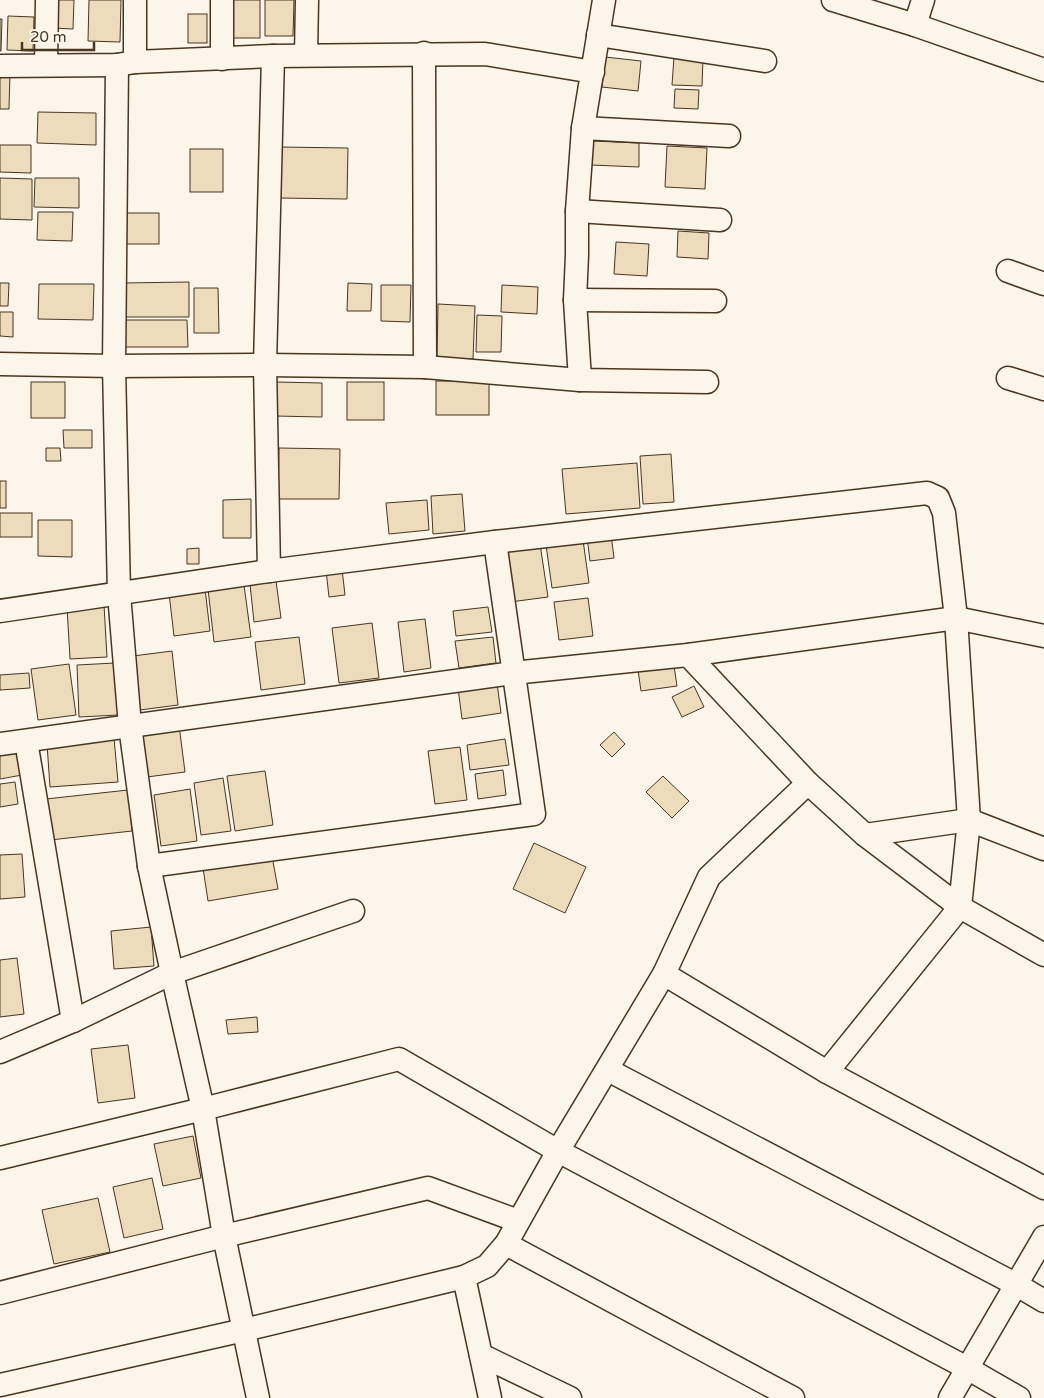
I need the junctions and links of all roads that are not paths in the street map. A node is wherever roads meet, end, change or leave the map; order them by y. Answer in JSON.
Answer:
{"nodes":[{"id":1,"x":47,"y":0,"type":"edge"},
{"id":2,"x":135,"y":0,"type":"edge"},
{"id":3,"x":222,"y":0,"type":"edge"},
{"id":4,"x":307,"y":0,"type":"edge"},
{"id":5,"x":604,"y":0,"type":"edge"},
{"id":6,"x":923,"y":0,"type":"edge"},
{"id":7,"x":838,"y":1,"type":"edge"},
{"id":8,"x":915,"y":25,"type":"junction"},
{"id":9,"x":598,"y":36,"type":"junction"},
{"id":10,"x":424,"y":53,"type":"junction"},
{"id":11,"x":306,"y":55,"type":"junction"},
{"id":12,"x":273,"y":56,"type":"junction"},
{"id":13,"x":222,"y":59,"type":"junction"},
{"id":14,"x":765,"y":61,"type":"dead end"},
{"id":15,"x":126,"y":63,"type":"junction"},
{"id":16,"x":46,"y":65,"type":"junction"},
{"id":17,"x":0,"y":66,"type":"edge"},
{"id":18,"x":1044,"y":70,"type":"edge"},
{"id":19,"x":594,"y":72,"type":"junction"},
{"id":20,"x":583,"y":128,"type":"junction"},
{"id":21,"x":728,"y":136,"type":"dead end"},
{"id":22,"x":577,"y":211,"type":"junction"},
{"id":23,"x":720,"y":220,"type":"dead end"},
{"id":24,"x":1008,"y":271,"type":"dead end"},
{"id":25,"x":1044,"y":284,"type":"edge"},
{"id":26,"x":575,"y":300,"type":"junction"},
{"id":27,"x":715,"y":301,"type":"dead end"},
{"id":28,"x":0,"y":364,"type":"edge"},
{"id":29,"x":265,"y":365,"type":"junction"},
{"id":30,"x":114,"y":366,"type":"junction"},
{"id":31,"x":425,"y":367,"type":"junction"},
{"id":32,"x":1008,"y":378,"type":"dead end"},
{"id":33,"x":580,"y":380,"type":"junction"},
{"id":34,"x":707,"y":382,"type":"dead end"},
{"id":35,"x":1044,"y":389,"type":"edge"},
{"id":36,"x":495,"y":542,"type":"junction"},
{"id":37,"x":269,"y":571,"type":"junction"},
{"id":38,"x":119,"y":594,"type":"junction"},
{"id":39,"x":0,"y":611,"type":"edge"},
{"id":40,"x":956,"y":618,"type":"junction"},
{"id":41,"x":1044,"y":636,"type":"edge"},
{"id":42,"x":688,"y":655,"type":"junction"},
{"id":43,"x":513,"y":673,"type":"junction"},
{"id":44,"x":130,"y":726,"type":"junction"},
{"id":45,"x":26,"y":741,"type":"junction"},
{"id":46,"x":0,"y":744,"type":"edge"},
{"id":47,"x":808,"y":783,"type":"junction"},
{"id":48,"x":969,"y":820,"type":"junction"},
{"id":49,"x":865,"y":835,"type":"junction"},
{"id":50,"x":1044,"y":850,"type":"edge"},
{"id":51,"x":149,"y":866,"type":"junction"},
{"id":52,"x":960,"y":907,"type":"junction"},
{"id":53,"x":353,"y":911,"type":"dead end"},
{"id":54,"x":1044,"y":955,"type":"edge"},
{"id":55,"x":172,"y":973,"type":"junction"},
{"id":56,"x":664,"y":974,"type":"junction"},
{"id":57,"x":73,"y":1021,"type":"junction"},
{"id":58,"x":0,"y":1052,"type":"edge"},
{"id":59,"x":608,"y":1070,"type":"junction"},
{"id":60,"x":827,"y":1072,"type":"junction"},
{"id":61,"x":203,"y":1109,"type":"junction"},
{"id":62,"x":558,"y":1151,"type":"junction"},
{"id":63,"x":0,"y":1158,"type":"edge"},
{"id":64,"x":1044,"y":1188,"type":"edge"},
{"id":65,"x":518,"y":1221,"type":"junction"},
{"id":66,"x":224,"y":1236,"type":"junction"},
{"id":67,"x":1044,"y":1237,"type":"edge"},
{"id":68,"x":506,"y":1244,"type":"junction"},
{"id":69,"x":464,"y":1277,"type":"junction"},
{"id":70,"x":1017,"y":1285,"type":"junction"},
{"id":71,"x":0,"y":1294,"type":"edge"},
{"id":72,"x":1044,"y":1301,"type":"edge"},
{"id":73,"x":244,"y":1330,"type":"junction"},
{"id":74,"x":481,"y":1355,"type":"junction"},
{"id":75,"x":967,"y":1368,"type":"junction"},
{"id":76,"x":0,"y":1385,"type":"edge"},
{"id":77,"x":258,"y":1398,"type":"edge"},
{"id":78,"x":490,"y":1398,"type":"edge"},
{"id":79,"x":570,"y":1398,"type":"edge"},
{"id":80,"x":793,"y":1398,"type":"edge"},
{"id":81,"x":950,"y":1398,"type":"edge"},
{"id":82,"x":1019,"y":1398,"type":"edge"}],
"edges":[{"from":1,"to":16,"type":"street"},
{"from":2,"to":15,"type":"street"},
{"from":3,"to":13,"type":"street"},
{"from":4,"to":11,"type":"street"},
{"from":5,"to":9,"type":"street"},
{"from":6,"to":8,"type":"street"},
{"from":7,"to":8,"type":"street"},
{"from":8,"to":18,"type":"street"},
{"from":9,"to":14,"type":"street"},
{"from":9,"to":19,"type":"street"},
{"from":10,"to":11,"type":"street"},
{"from":10,"to":19,"type":"street"},
{"from":10,"to":31,"type":"street"},
{"from":11,"to":12,"type":"street"},
{"from":12,"to":13,"type":"street"},
{"from":12,"to":29,"type":"street"},
{"from":13,"to":15,"type":"street"},
{"from":15,"to":16,"type":"street"},
{"from":15,"to":30,"type":"street"},
{"from":16,"to":17,"type":"street"},
{"from":19,"to":20,"type":"street"},
{"from":20,"to":21,"type":"street"},
{"from":20,"to":22,"type":"street"},
{"from":22,"to":23,"type":"street"},
{"from":22,"to":26,"type":"street"},
{"from":24,"to":25,"type":"street"},
{"from":26,"to":27,"type":"street"},
{"from":26,"to":33,"type":"street"},
{"from":28,"to":30,"type":"street"},
{"from":29,"to":30,"type":"street"},
{"from":29,"to":31,"type":"street"},
{"from":29,"to":37,"type":"street"},
{"from":30,"to":38,"type":"street"},
{"from":31,"to":33,"type":"street"},
{"from":32,"to":35,"type":"street"},
{"from":33,"to":34,"type":"street"},
{"from":36,"to":37,"type":"street"},
{"from":36,"to":40,"type":"street"},
{"from":36,"to":43,"type":"street"},
{"from":37,"to":38,"type":"street"},
{"from":38,"to":39,"type":"street"},
{"from":38,"to":44,"type":"street"},
{"from":40,"to":41,"type":"street"},
{"from":40,"to":42,"type":"street"},
{"from":40,"to":48,"type":"street"},
{"from":42,"to":43,"type":"street"},
{"from":42,"to":47,"type":"street"},
{"from":43,"to":44,"type":"street"},
{"from":43,"to":51,"type":"street"},
{"from":44,"to":45,"type":"street"},
{"from":44,"to":51,"type":"street"},
{"from":45,"to":46,"type":"street"},
{"from":45,"to":57,"type":"street"},
{"from":47,"to":49,"type":"street"},
{"from":47,"to":56,"type":"street"},
{"from":48,"to":49,"type":"street"},
{"from":48,"to":50,"type":"street"},
{"from":48,"to":52,"type":"street"},
{"from":49,"to":52,"type":"street"},
{"from":51,"to":55,"type":"street"},
{"from":52,"to":54,"type":"street"},
{"from":52,"to":60,"type":"street"},
{"from":53,"to":55,"type":"street"},
{"from":55,"to":57,"type":"street"},
{"from":55,"to":61,"type":"street"},
{"from":56,"to":59,"type":"street"},
{"from":56,"to":60,"type":"street"},
{"from":57,"to":58,"type":"street"},
{"from":59,"to":62,"type":"street"},
{"from":59,"to":70,"type":"street"},
{"from":60,"to":64,"type":"street"},
{"from":61,"to":62,"type":"street"},
{"from":61,"to":63,"type":"street"},
{"from":61,"to":66,"type":"street"},
{"from":62,"to":65,"type":"street"},
{"from":62,"to":75,"type":"street"},
{"from":65,"to":66,"type":"street"},
{"from":65,"to":68,"type":"street"},
{"from":66,"to":71,"type":"street"},
{"from":66,"to":73,"type":"street"},
{"from":67,"to":70,"type":"street"},
{"from":68,"to":69,"type":"street"},
{"from":68,"to":80,"type":"street"},
{"from":69,"to":73,"type":"street"},
{"from":69,"to":74,"type":"street"},
{"from":70,"to":72,"type":"street"},
{"from":70,"to":75,"type":"street"},
{"from":73,"to":76,"type":"street"},
{"from":73,"to":77,"type":"street"},
{"from":74,"to":78,"type":"street"},
{"from":74,"to":79,"type":"street"},
{"from":75,"to":81,"type":"street"},
{"from":75,"to":82,"type":"street"}]}
